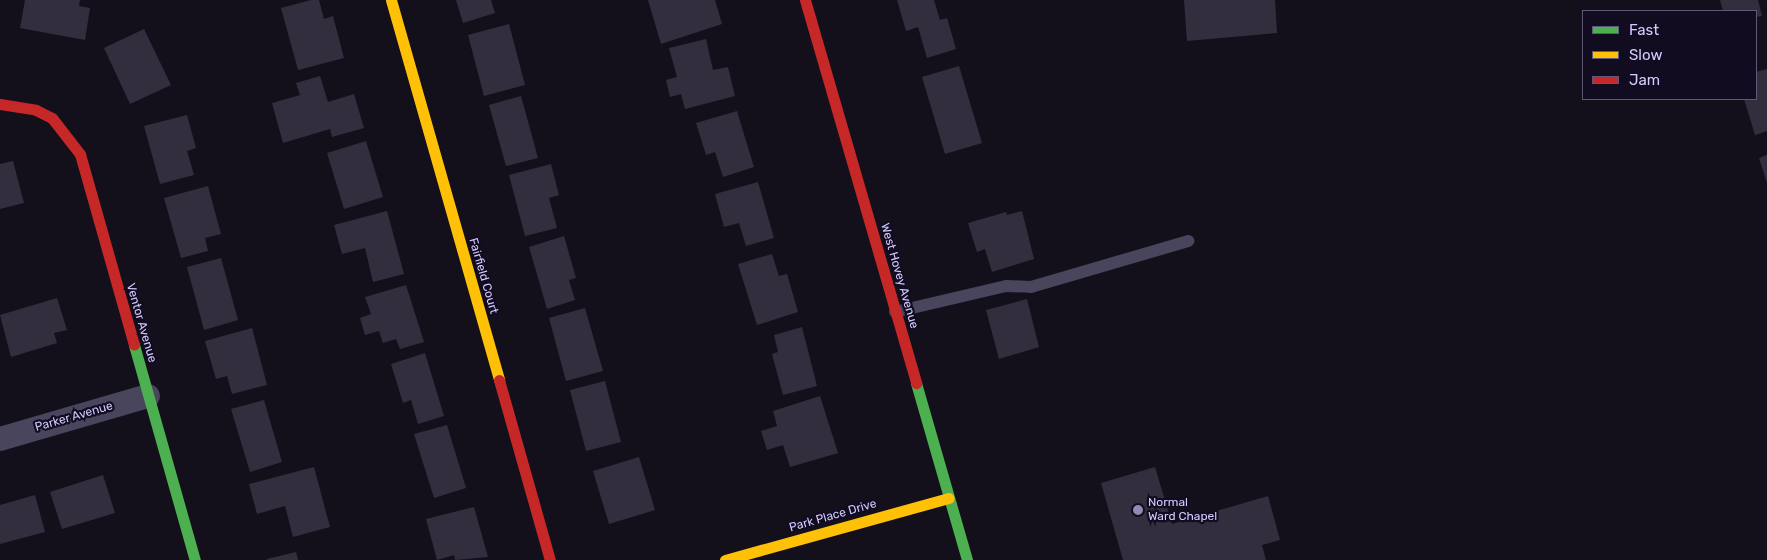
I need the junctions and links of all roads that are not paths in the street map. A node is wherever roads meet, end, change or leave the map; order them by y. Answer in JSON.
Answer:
{"nodes":[{"id":1,"x":391,"y":0,"type":"edge"},
{"id":2,"x":805,"y":0,"type":"edge"},
{"id":3,"x":0,"y":104,"type":"edge"},
{"id":4,"x":1188,"y":241,"type":"dead end"},
{"id":5,"x":895,"y":312,"type":"junction"},
{"id":6,"x":148,"y":396,"type":"junction"},
{"id":7,"x":0,"y":439,"type":"edge"},
{"id":8,"x":949,"y":498,"type":"junction"},
{"id":9,"x":195,"y":560,"type":"edge"},
{"id":10,"x":550,"y":560,"type":"edge"},
{"id":11,"x":725,"y":560,"type":"edge"},
{"id":12,"x":967,"y":560,"type":"edge"}],
"edges":[{"from":1,"to":10,"type":"street","name":"Fairfield Court"},
{"from":2,"to":5,"type":"street","name":"West Hovey Avenue"},
{"from":3,"to":6,"type":"street","name":"Ventor Avenue"},
{"from":4,"to":5,"type":"lane"},
{"from":5,"to":8,"type":"street","name":"West Hovey Avenue"},
{"from":6,"to":7,"type":"street","name":"Parker Avenue"},
{"from":6,"to":9,"type":"street","name":"Ventor Avenue"},
{"from":8,"to":11,"type":"street","name":"Park Place Drive"},
{"from":8,"to":12,"type":"street","name":"West Hovey Avenue"}]}
